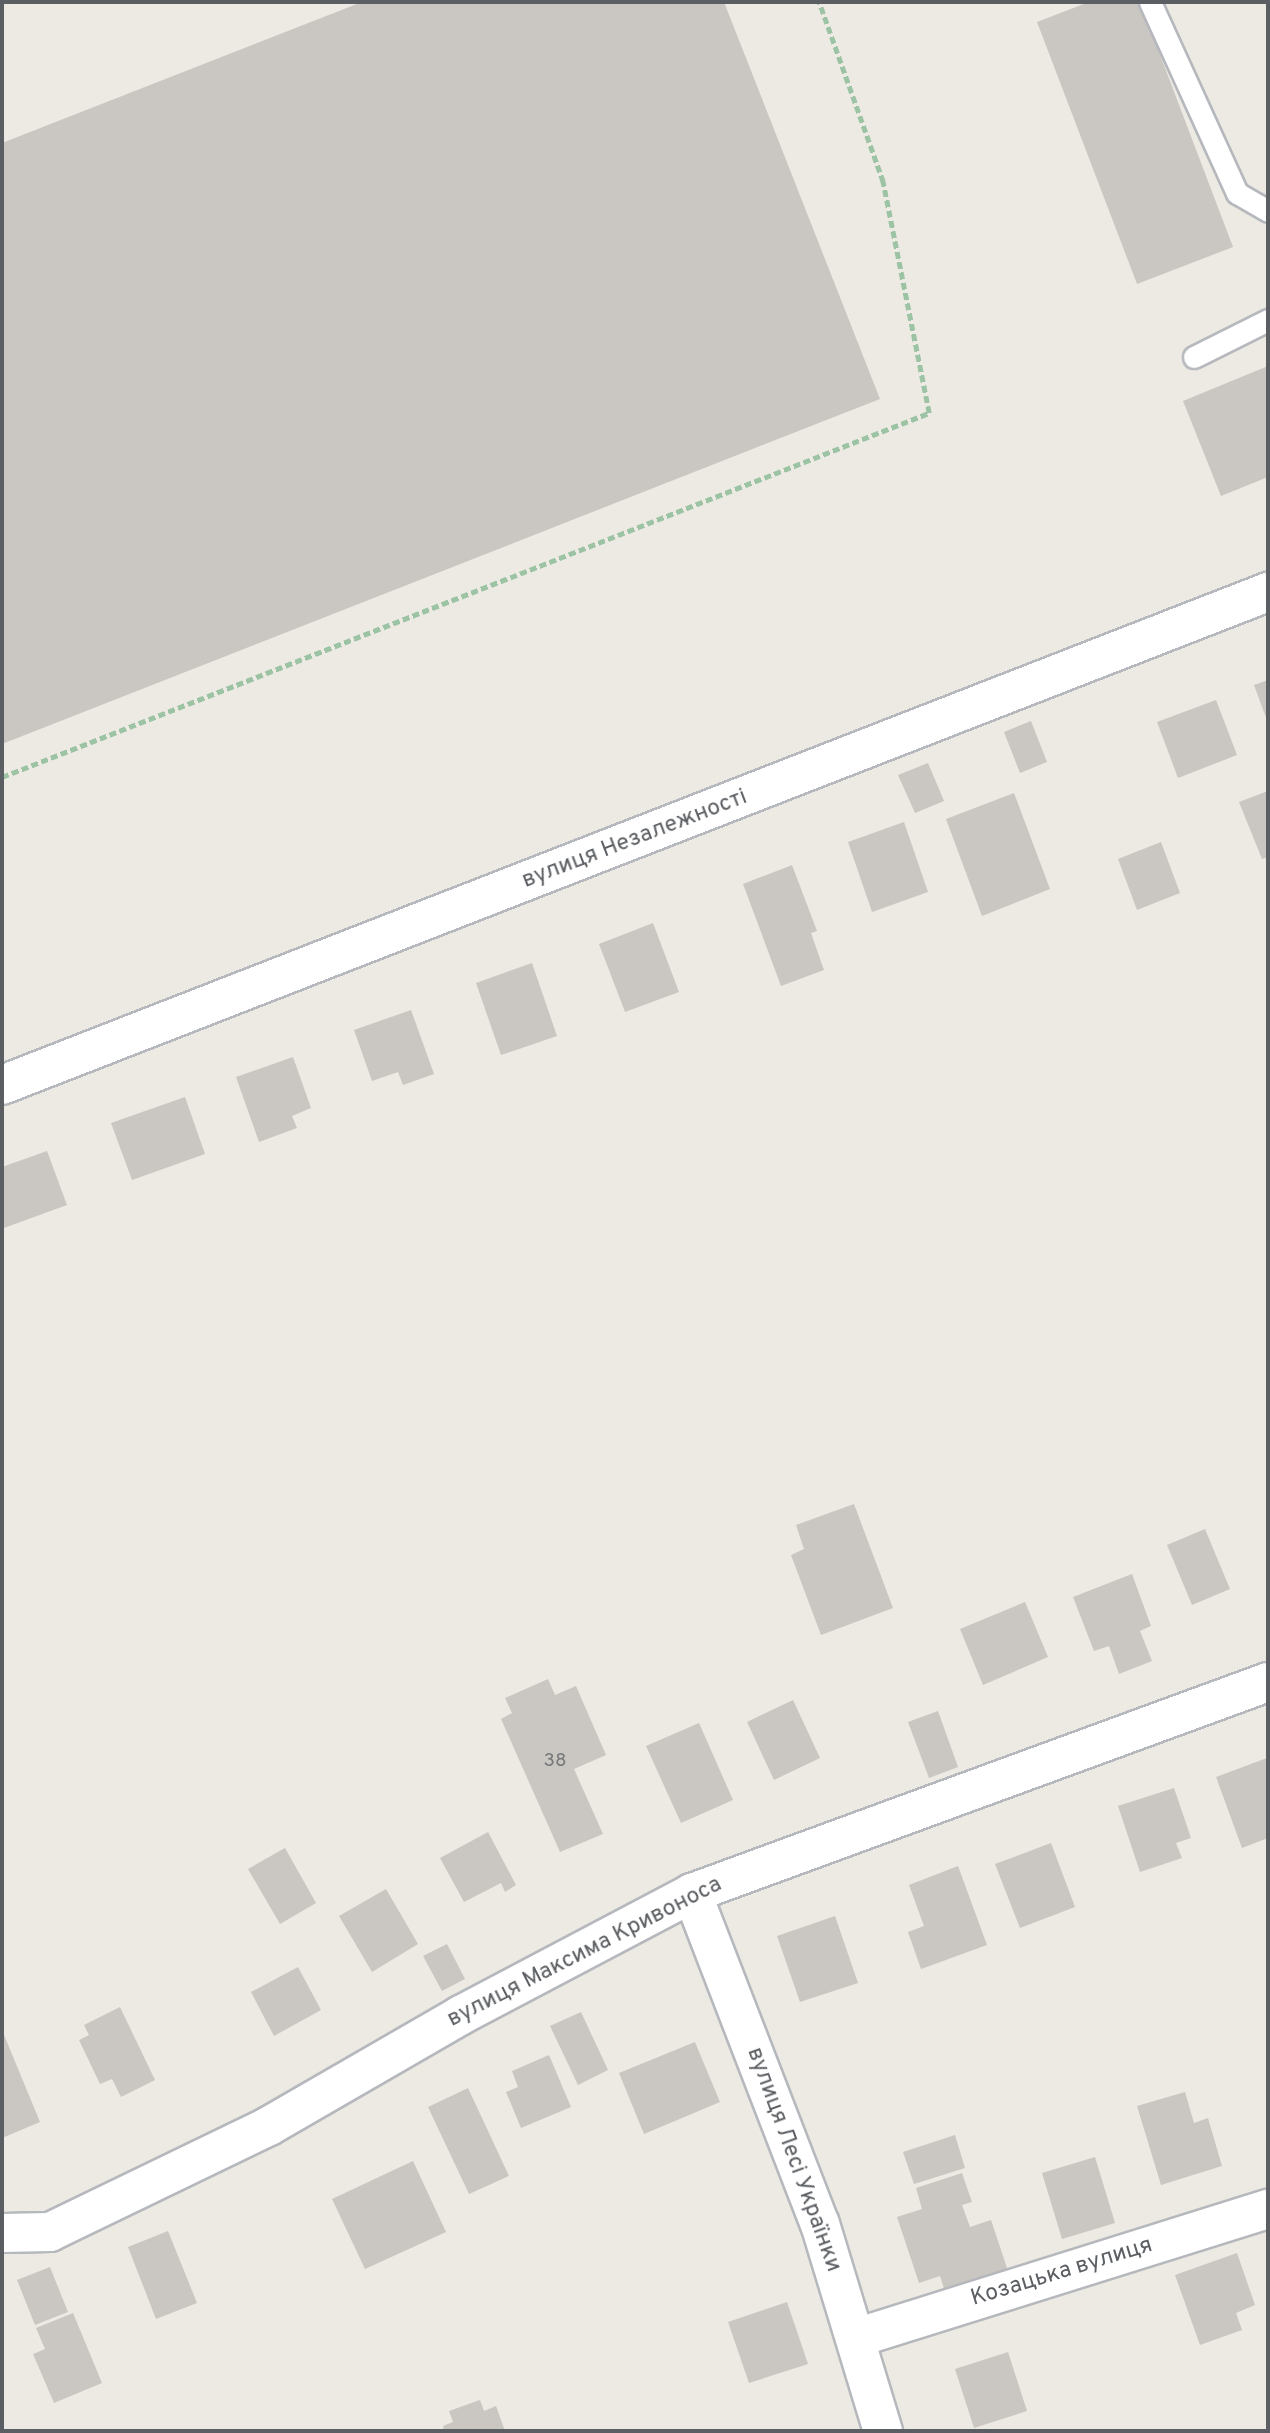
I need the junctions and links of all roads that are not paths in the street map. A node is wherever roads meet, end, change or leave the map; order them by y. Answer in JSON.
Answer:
{"nodes":[{"id":1,"x":1150,"y":2,"type":"edge"},
{"id":2,"x":1268,"y":211,"type":"edge"},
{"id":3,"x":1268,"y":320,"type":"edge"},
{"id":4,"x":1194,"y":357,"type":"dead end"},
{"id":5,"x":1268,"y":592,"type":"edge"},
{"id":6,"x":2,"y":1085,"type":"edge"},
{"id":7,"x":1268,"y":1682,"type":"edge"},
{"id":8,"x":692,"y":1893,"type":"junction"},
{"id":9,"x":1268,"y":2209,"type":"edge"},
{"id":10,"x":2,"y":2233,"type":"edge"},
{"id":11,"x":856,"y":2337,"type":"junction"},
{"id":12,"x":872,"y":2429,"type":"edge"}],
"edges":[{"from":1,"to":2,"type":"lane"},
{"from":3,"to":4,"type":"lane"},
{"from":5,"to":6,"type":"street","name":"вулиця Незалежності"},
{"from":7,"to":8,"type":"street","name":"вулиця Максима Кривоноса"},
{"from":8,"to":10,"type":"street","name":"вулиця Максима Кривоноса"},
{"from":8,"to":11,"type":"street","name":"вулиця Лесі Українки"},
{"from":9,"to":11,"type":"street","name":"Козацька вулиця"},
{"from":11,"to":12,"type":"street","name":"вулиця Лесі Українки"}]}
